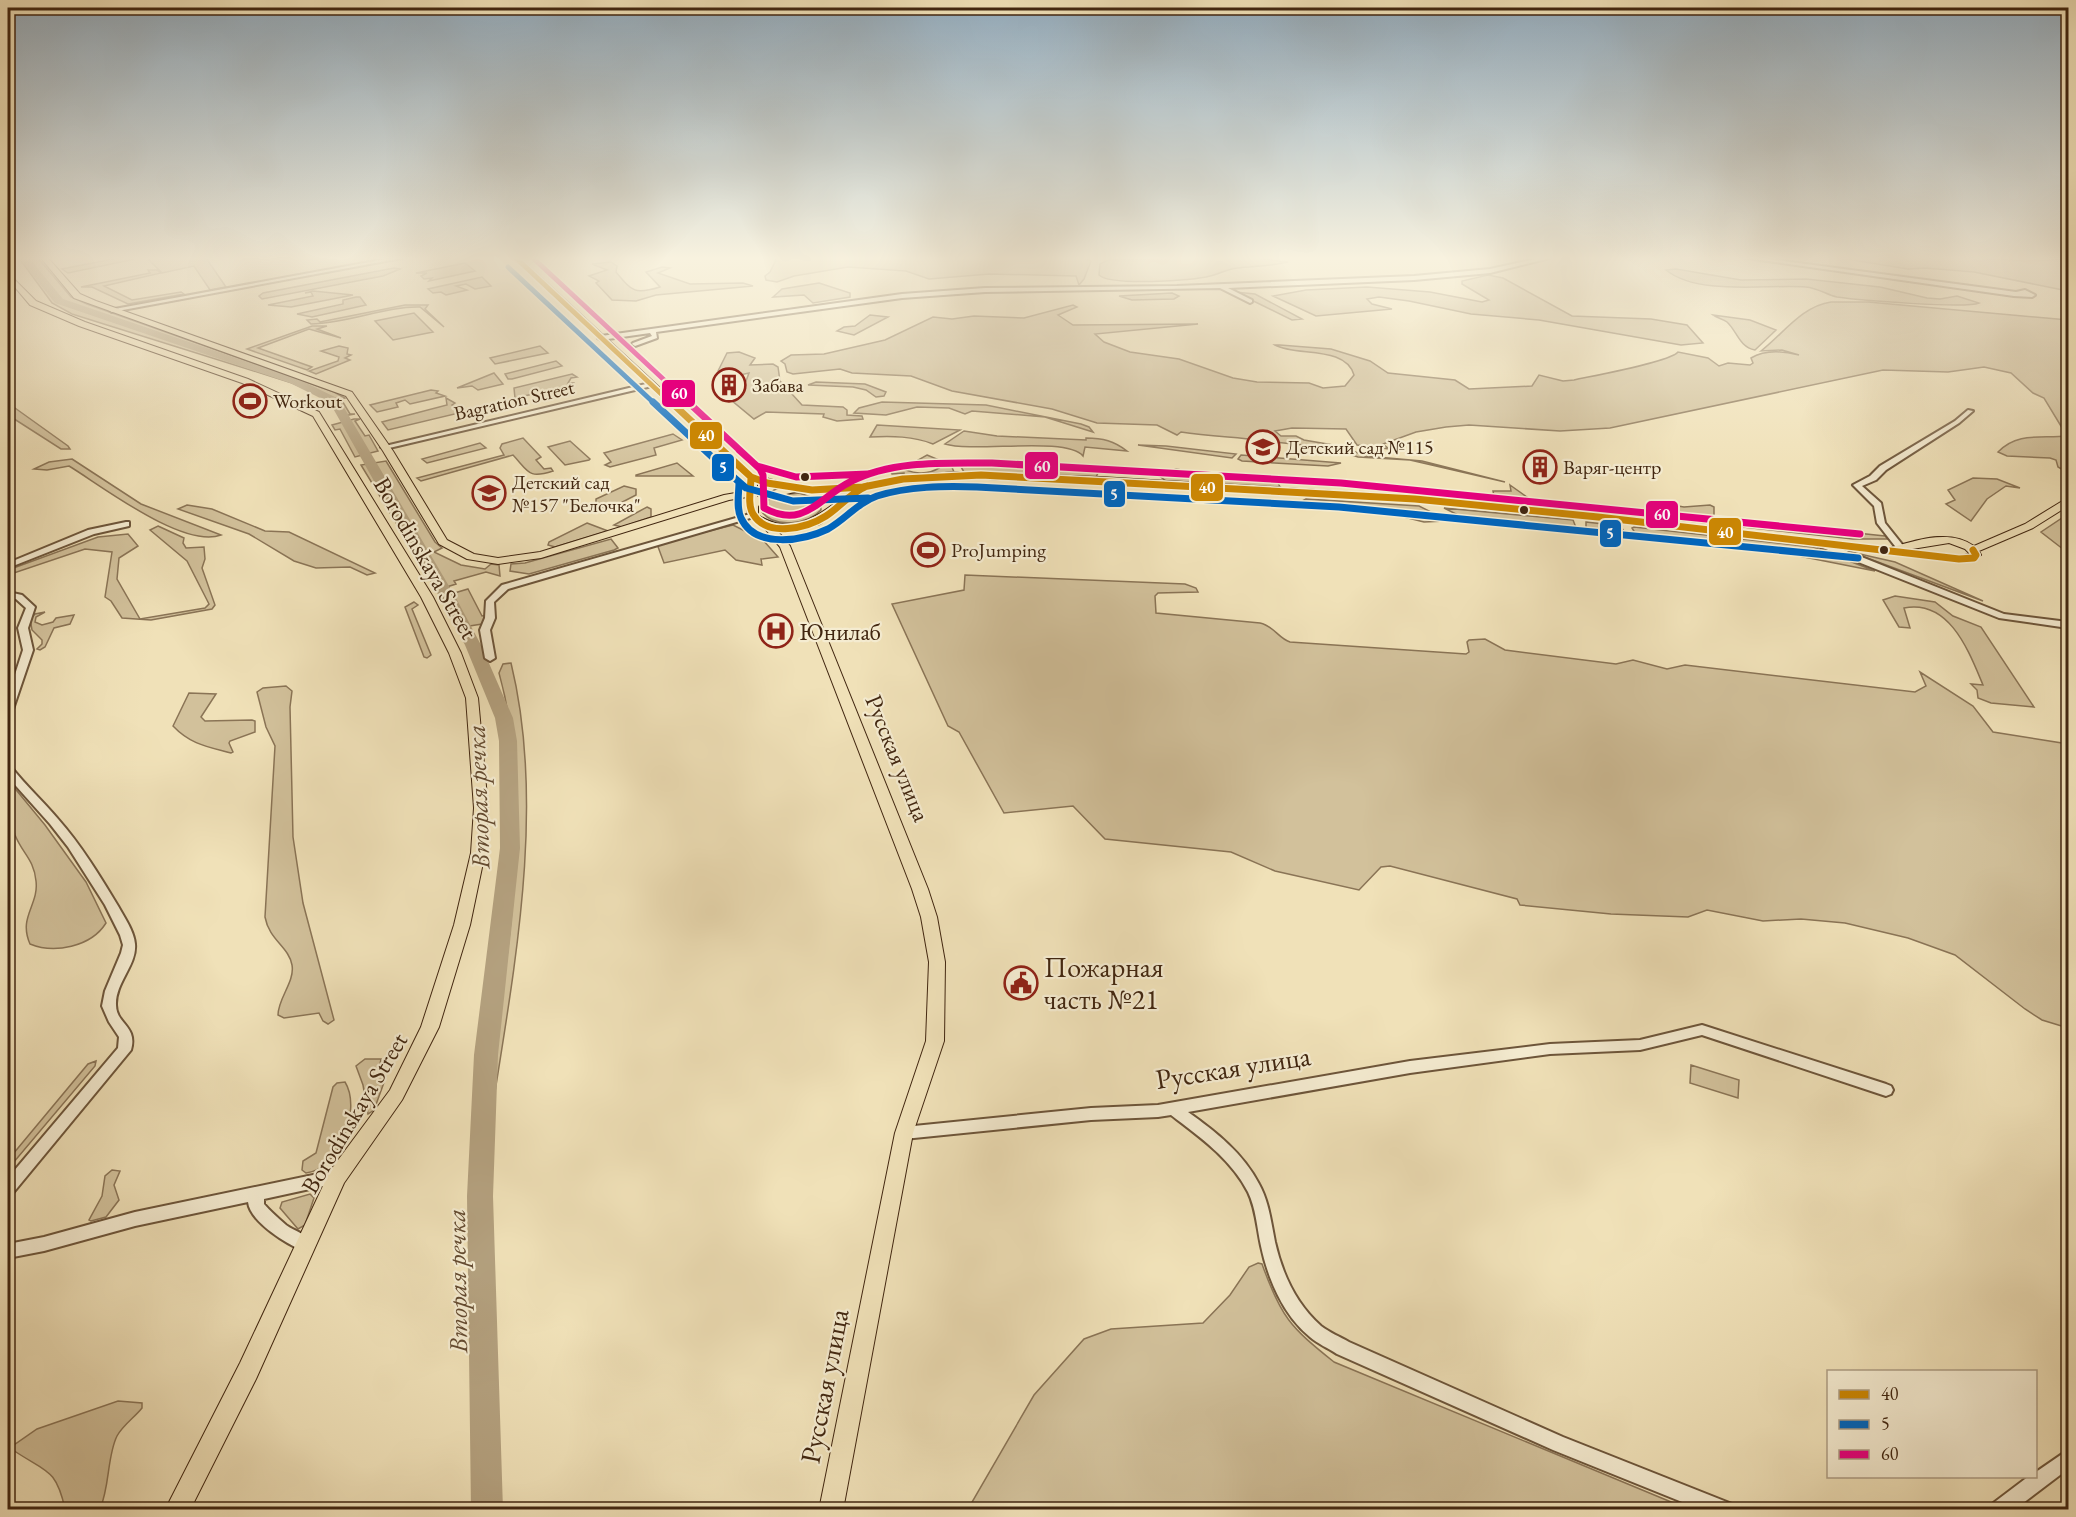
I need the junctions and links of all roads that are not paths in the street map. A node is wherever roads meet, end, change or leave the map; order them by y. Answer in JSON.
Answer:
{"nodes":[{"id":1,"x":96,"y":329,"type":"edge"},
{"id":2,"x":165,"y":329,"type":"edge"},
{"id":3,"x":591,"y":329,"type":"edge"},
{"id":4,"x":668,"y":329,"type":"edge"},
{"id":5,"x":652,"y":331,"type":"junction"},
{"id":6,"x":601,"y":338,"type":"junction"},
{"id":7,"x":635,"y":344,"type":"dead end"},
{"id":8,"x":650,"y":385,"type":"junction"},
{"id":9,"x":1970,"y":411,"type":"dead end"},
{"id":10,"x":385,"y":447,"type":"junction"},
{"id":11,"x":751,"y":477,"type":"junction"},
{"id":12,"x":862,"y":488,"type":"junction"},
{"id":13,"x":795,"y":489,"type":"junction"},
{"id":14,"x":812,"y":490,"type":"junction"},
{"id":15,"x":753,"y":493,"type":"junction"},
{"id":16,"x":2068,"y":502,"type":"edge"},
{"id":17,"x":832,"y":508,"type":"junction"},
{"id":18,"x":753,"y":511,"type":"junction"},
{"id":19,"x":126,"y":524,"type":"dead end"},
{"id":20,"x":810,"y":524,"type":"junction"},
{"id":21,"x":767,"y":525,"type":"junction"},
{"id":22,"x":1816,"y":542,"type":"junction"},
{"id":23,"x":785,"y":546,"type":"junction"},
{"id":24,"x":1896,"y":549,"type":"junction"},
{"id":25,"x":1973,"y":550,"type":"junction"},
{"id":26,"x":8,"y":566,"type":"edge"},
{"id":27,"x":8,"y":595,"type":"edge"},
{"id":28,"x":2068,"y":625,"type":"edge"},
{"id":29,"x":490,"y":658,"type":"dead end"},
{"id":30,"x":8,"y":709,"type":"edge"},
{"id":31,"x":8,"y":770,"type":"edge"},
{"id":32,"x":1886,"y":1090,"type":"dead end"},
{"id":33,"x":1174,"y":1108,"type":"junction"},
{"id":34,"x":904,"y":1133,"type":"junction"},
{"id":35,"x":337,"y":1177,"type":"junction"},
{"id":36,"x":8,"y":1188,"type":"edge"},
{"id":37,"x":256,"y":1196,"type":"junction"},
{"id":38,"x":306,"y":1245,"type":"junction"},
{"id":39,"x":8,"y":1251,"type":"edge"},
{"id":40,"x":2068,"y":1460,"type":"edge"},
{"id":41,"x":177,"y":1509,"type":"edge"},
{"id":42,"x":831,"y":1509,"type":"edge"},
{"id":43,"x":1726,"y":1509,"type":"edge"},
{"id":44,"x":1998,"y":1509,"type":"edge"}],
"edges":[{"from":1,"to":35,"type":"main road","name":"Borodinskaya Street"},
{"from":2,"to":10,"type":"main road","name":"Borodinskaya Street"},
{"from":3,"to":6,"type":"main road"},
{"from":4,"to":5,"type":"street"},
{"from":5,"to":6,"type":"street"},
{"from":5,"to":7,"type":"street"},
{"from":6,"to":8,"type":"main road"},
{"from":8,"to":10,"type":"street","name":"Bagration Street"},
{"from":8,"to":11,"type":"main road"},
{"from":9,"to":24,"type":"street"},
{"from":10,"to":15,"type":"main road","name":"Borodinskaya Street"},
{"from":11,"to":13,"type":"main road"},
{"from":11,"to":15,"type":"main road"},
{"from":12,"to":14,"type":"main road"},
{"from":12,"to":17,"type":"main road"},
{"from":12,"to":22,"type":"main road"},
{"from":13,"to":14,"type":"main road"},
{"from":13,"to":18,"type":"main road"},
{"from":14,"to":17,"type":"main road"},
{"from":15,"to":18,"type":"main road"},
{"from":16,"to":25,"type":"main road"},
{"from":17,"to":20,"type":"main road"},
{"from":18,"to":21,"type":"main road"},
{"from":18,"to":29,"type":"street"},
{"from":19,"to":26,"type":"street"},
{"from":20,"to":21,"type":"main road"},
{"from":20,"to":23,"type":"main road"},
{"from":21,"to":23,"type":"main road","name":"Русская улица"},
{"from":22,"to":24,"type":"main road"},
{"from":22,"to":28,"type":"street"},
{"from":23,"to":34,"type":"main road","name":"Русская улица"},
{"from":24,"to":25,"type":"main road"},
{"from":24,"to":25,"type":"main road"},
{"from":27,"to":30,"type":"street"},
{"from":31,"to":36,"type":"street"},
{"from":32,"to":33,"type":"street","name":"Русская улица"},
{"from":33,"to":34,"type":"street","name":"Русская улица"},
{"from":33,"to":43,"type":"street"},
{"from":34,"to":42,"type":"main road","name":"Русская улица"},
{"from":35,"to":37,"type":"street"},
{"from":35,"to":38,"type":"main road","name":"Borodinskaya Street"},
{"from":37,"to":38,"type":"street"},
{"from":37,"to":39,"type":"street"},
{"from":38,"to":41,"type":"main road","name":"Borodinskaya Street"},
{"from":40,"to":44,"type":"street"}]}
